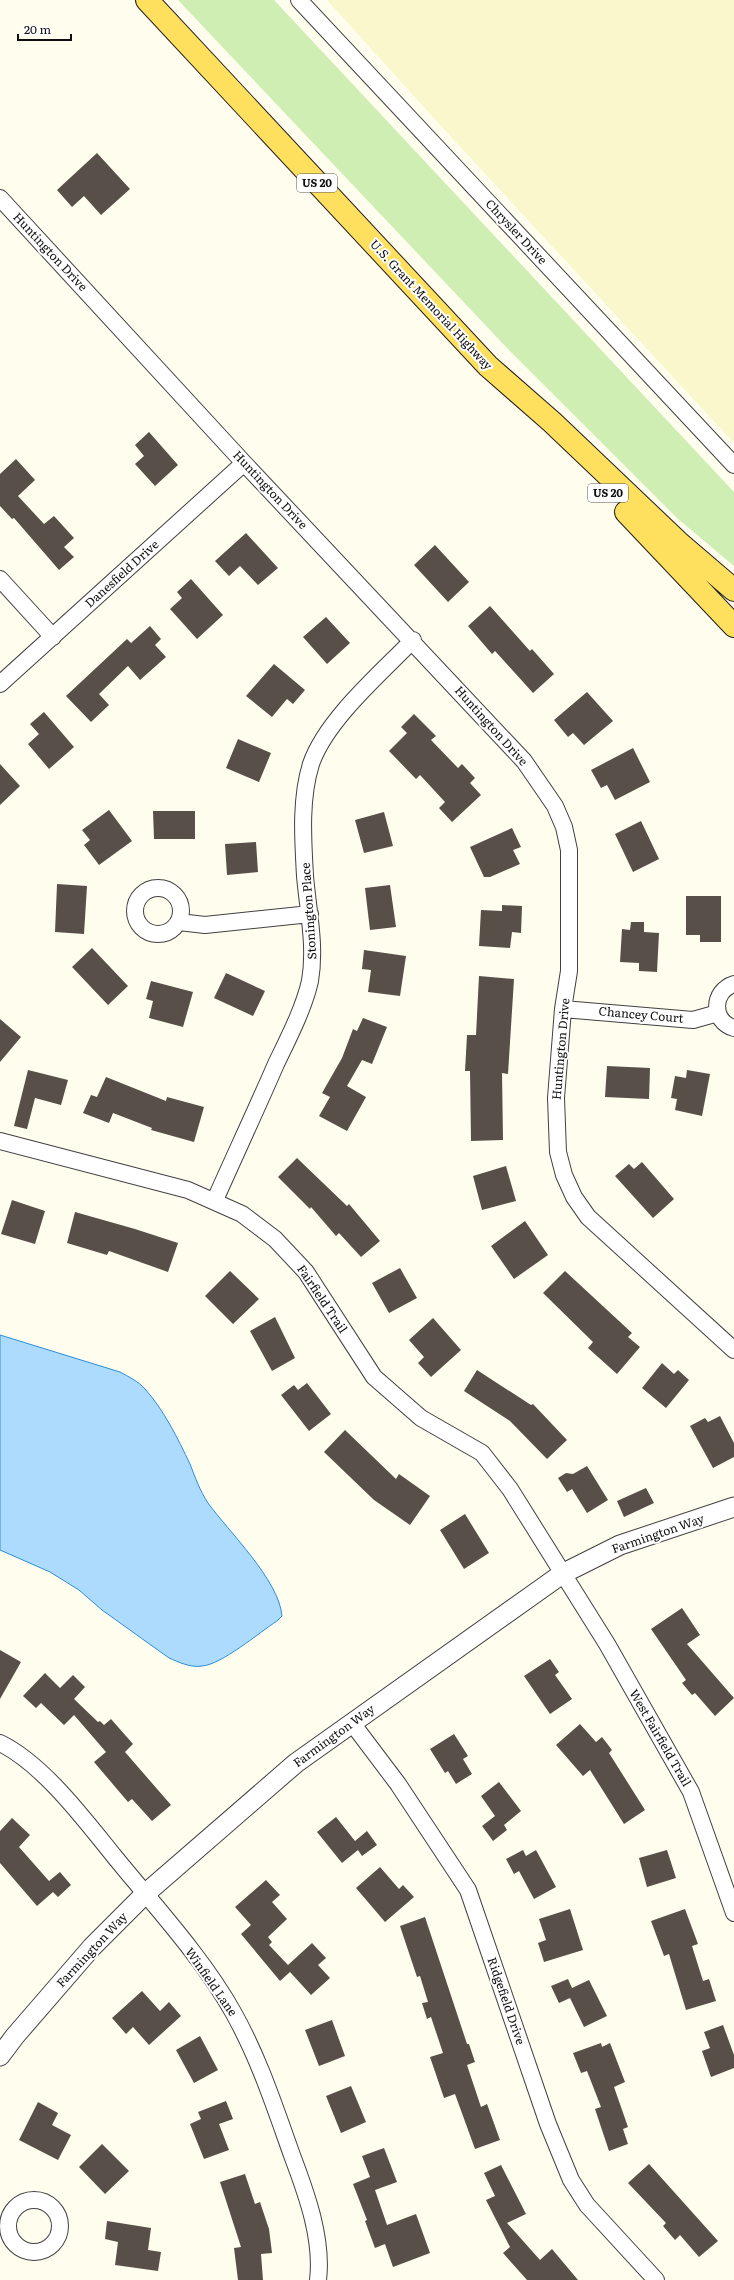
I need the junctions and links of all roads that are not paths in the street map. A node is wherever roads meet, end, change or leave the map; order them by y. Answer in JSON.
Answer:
{"nodes":[{"id":1,"x":147,"y":0,"type":"edge"},
{"id":2,"x":299,"y":0,"type":"edge"},
{"id":3,"x":0,"y":198,"type":"edge"},
{"id":4,"x":488,"y":366,"type":"junction"},
{"id":5,"x":244,"y":463,"type":"junction"},
{"id":6,"x":734,"y":465,"type":"edge"},
{"id":7,"x":0,"y":579,"type":"edge"},
{"id":8,"x":734,"y":590,"type":"edge"},
{"id":9,"x":731,"y":622,"type":"edge"},
{"id":10,"x":53,"y":637,"type":"junction"},
{"id":11,"x":413,"y":640,"type":"junction"},
{"id":12,"x":0,"y":684,"type":"edge"},
{"id":13,"x":310,"y":914,"type":"junction"},
{"id":14,"x":179,"y":922,"type":"dead end"},
{"id":15,"x":734,"y":984,"type":"edge"},
{"id":16,"x":563,"y":1009,"type":"junction"},
{"id":17,"x":718,"y":1013,"type":"junction"},
{"id":18,"x":734,"y":1028,"type":"edge"},
{"id":19,"x":0,"y":1141,"type":"edge"},
{"id":20,"x":214,"y":1200,"type":"junction"},
{"id":21,"x":734,"y":1350,"type":"edge"},
{"id":22,"x":734,"y":1507,"type":"edge"},
{"id":23,"x":562,"y":1574,"type":"junction"},
{"id":24,"x":352,"y":1723,"type":"junction"},
{"id":25,"x":0,"y":1743,"type":"edge"},
{"id":26,"x":145,"y":1894,"type":"junction"},
{"id":27,"x":734,"y":1913,"type":"edge"},
{"id":28,"x":0,"y":2056,"type":"edge"},
{"id":29,"x":318,"y":2280,"type":"edge"},
{"id":30,"x":656,"y":2280,"type":"edge"}],
"edges":[{"from":1,"to":4,"type":"main road","name":"U.S. Grant Memorial Highway","number":"US 20"},
{"from":2,"to":6,"type":"street","name":"Chrysler Drive"},
{"from":3,"to":5,"type":"street","name":"Huntington Drive"},
{"from":4,"to":8,"type":"main road","name":"U.S. Grant Memorial Highway","number":"US 20"},
{"from":4,"to":9,"type":"main road","number":"US 20"},
{"from":5,"to":10,"type":"street","name":"Danesfield Drive"},
{"from":5,"to":11,"type":"street","name":"Huntington Drive"},
{"from":7,"to":10,"type":"street"},
{"from":10,"to":12,"type":"street","name":"Danesfield Drive"},
{"from":11,"to":13,"type":"street","name":"Stonington Place"},
{"from":11,"to":16,"type":"street","name":"Huntington Drive"},
{"from":13,"to":14,"type":"street"},
{"from":13,"to":20,"type":"street","name":"Stonington Place"},
{"from":15,"to":17,"type":"street"},
{"from":16,"to":17,"type":"street","name":"Chancey Court"},
{"from":16,"to":21,"type":"street","name":"Huntington Drive"},
{"from":17,"to":18,"type":"street"},
{"from":19,"to":20,"type":"street","name":"Fairfield Trail"},
{"from":20,"to":23,"type":"street","name":"Fairfield Trail"},
{"from":22,"to":23,"type":"street","name":"Farmington Way"},
{"from":23,"to":24,"type":"street","name":"Farmington Way"},
{"from":23,"to":27,"type":"street","name":"West Fairfield Trail"},
{"from":24,"to":26,"type":"street","name":"Farmington Way"},
{"from":24,"to":30,"type":"street","name":"Ridgefield Drive"},
{"from":25,"to":26,"type":"street","name":"Winfield Lane"},
{"from":26,"to":28,"type":"street","name":"Farmington Way"},
{"from":26,"to":29,"type":"street","name":"Winfield Lane"}]}
